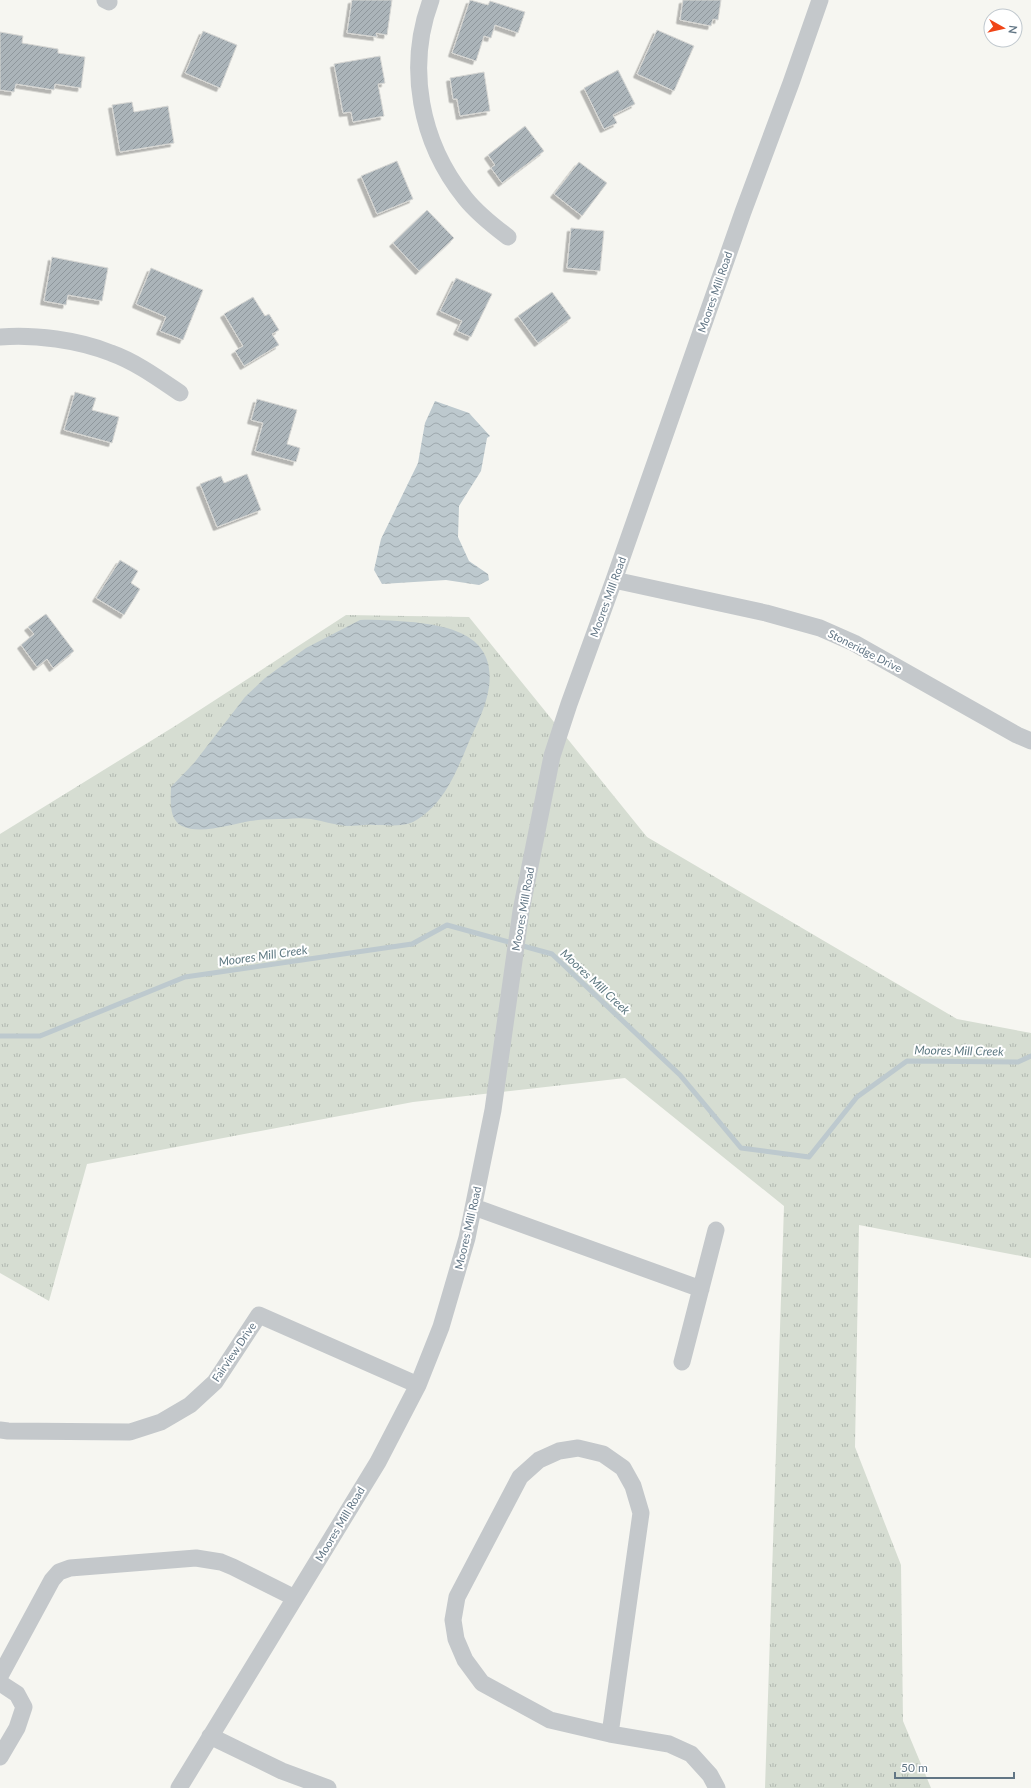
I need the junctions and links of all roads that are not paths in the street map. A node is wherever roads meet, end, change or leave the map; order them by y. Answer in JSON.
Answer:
{"nodes":[{"id":1,"x":431,"y":0,"type":"edge"},
{"id":2,"x":820,"y":0,"type":"edge"},
{"id":3,"x":508,"y":237,"type":"dead end"},
{"id":4,"x":0,"y":337,"type":"edge"},
{"id":5,"x":180,"y":393,"type":"dead end"},
{"id":6,"x":614,"y":580,"type":"junction"},
{"id":7,"x":1031,"y":740,"type":"edge"},
{"id":8,"x":474,"y":1207,"type":"junction"},
{"id":9,"x":716,"y":1230,"type":"dead end"},
{"id":10,"x":701,"y":1289,"type":"junction"},
{"id":11,"x":682,"y":1362,"type":"dead end"},
{"id":12,"x":418,"y":1385,"type":"junction"},
{"id":13,"x":0,"y":1430,"type":"edge"},
{"id":14,"x":295,"y":1598,"type":"junction"},
{"id":15,"x":0,"y":1676,"type":"edge"},
{"id":16,"x":0,"y":1683,"type":"edge"},
{"id":17,"x":610,"y":1734,"type":"junction"},
{"id":18,"x":210,"y":1736,"type":"junction"},
{"id":19,"x":0,"y":1757,"type":"edge"},
{"id":20,"x":179,"y":1788,"type":"edge"},
{"id":21,"x":328,"y":1788,"type":"edge"},
{"id":22,"x":717,"y":1788,"type":"edge"}],
"edges":[{"from":1,"to":3,"type":"street"},
{"from":2,"to":6,"type":"street","name":"Moores Mill Road"},
{"from":4,"to":5,"type":"street"},
{"from":6,"to":7,"type":"street","name":"Stoneridge Drive"},
{"from":6,"to":8,"type":"street","name":"Moores Mill Road"},
{"from":8,"to":10,"type":"street"},
{"from":8,"to":12,"type":"street","name":"Moores Mill Road"},
{"from":9,"to":10,"type":"street"},
{"from":10,"to":11,"type":"street"},
{"from":12,"to":13,"type":"street","name":"Fairview Drive"},
{"from":12,"to":14,"type":"street","name":"Moores Mill Road"},
{"from":14,"to":15,"type":"street"},
{"from":14,"to":18,"type":"street","name":"Moores Mill Road"},
{"from":16,"to":19,"type":"street"},
{"from":17,"to":17,"type":"street"},
{"from":17,"to":22,"type":"street"},
{"from":18,"to":20,"type":"street","name":"Moores Mill Road"},
{"from":18,"to":21,"type":"street"}]}
